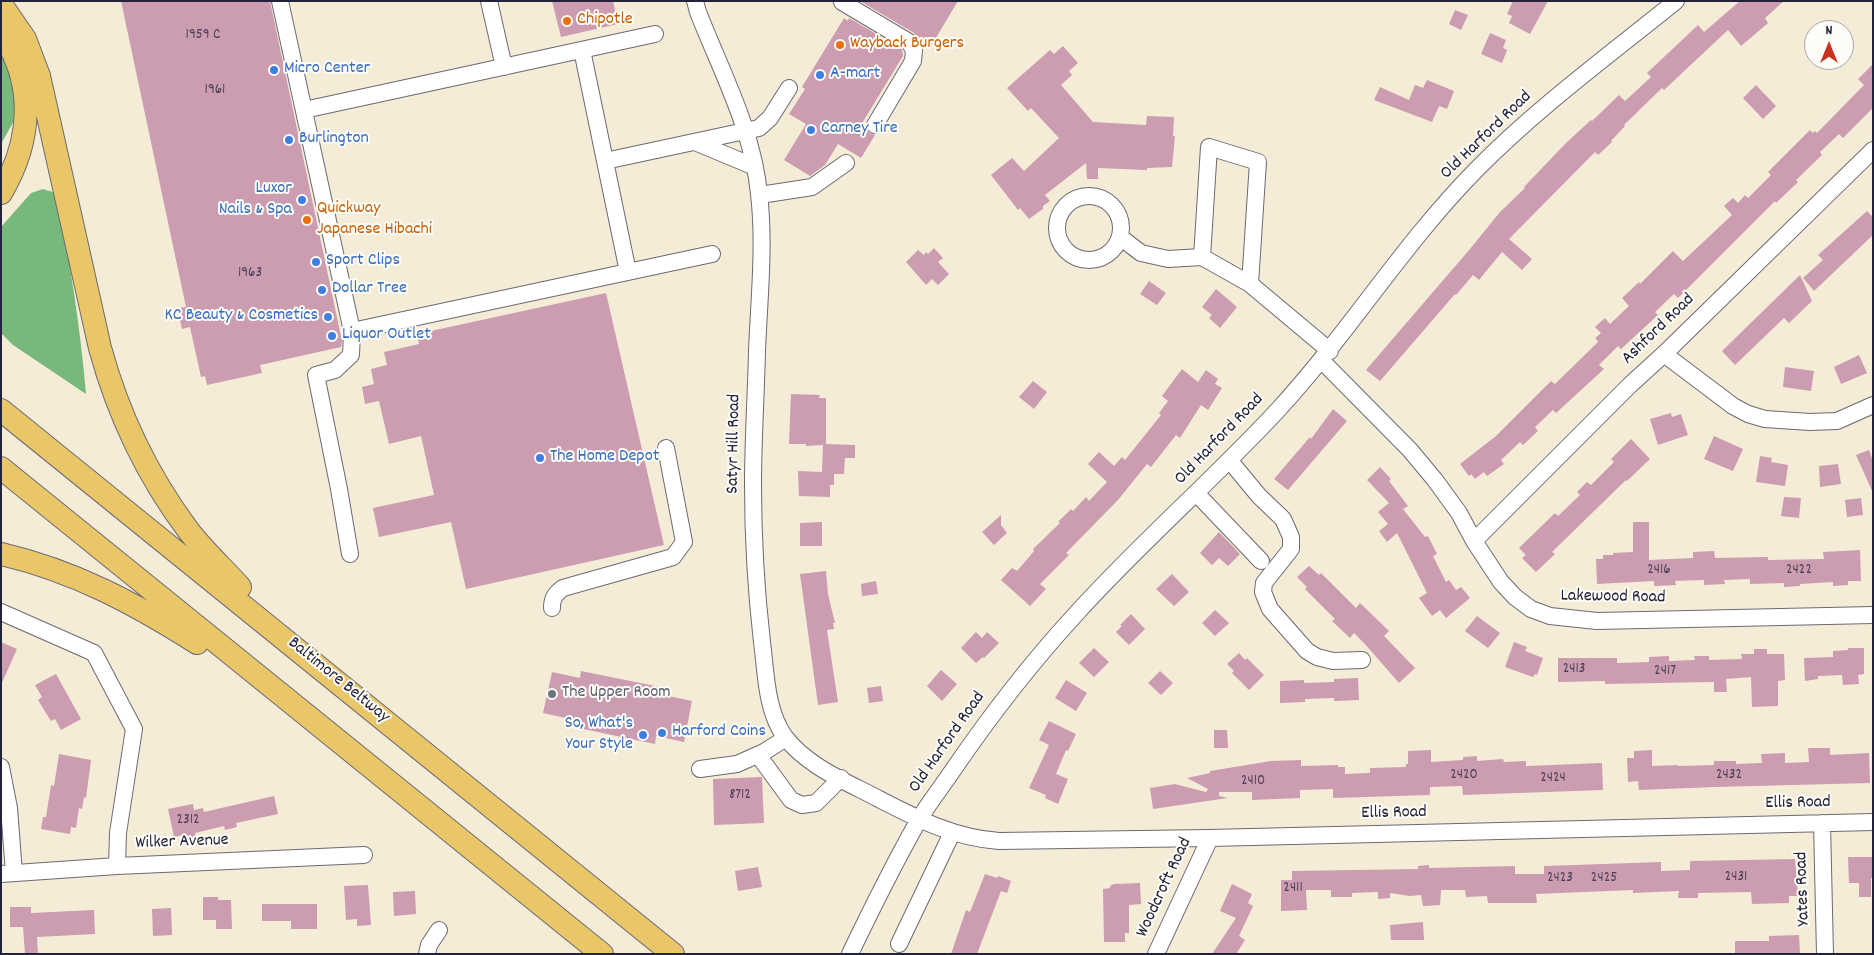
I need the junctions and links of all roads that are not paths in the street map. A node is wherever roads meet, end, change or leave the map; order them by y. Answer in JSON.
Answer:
{"nodes":[{"id":1,"x":280,"y":1,"type":"edge"},
{"id":2,"x":489,"y":1,"type":"edge"},
{"id":3,"x":695,"y":1,"type":"edge"},
{"id":4,"x":1676,"y":1,"type":"edge"},
{"id":5,"x":842,"y":2,"type":"edge"},
{"id":6,"x":1,"y":4,"type":"edge"},
{"id":7,"x":1,"y":32,"type":"edge"},
{"id":8,"x":655,"y":34,"type":"dead end"},
{"id":9,"x":582,"y":50,"type":"junction"},
{"id":10,"x":504,"y":67,"type":"junction"},
{"id":11,"x":789,"y":88,"type":"dead end"},
{"id":12,"x":304,"y":110,"type":"junction"},
{"id":13,"x":875,"y":125,"type":"dead end"},
{"id":14,"x":745,"y":131,"type":"junction"},
{"id":15,"x":696,"y":142,"type":"junction"},
{"id":16,"x":1873,"y":150,"type":"edge"},
{"id":17,"x":605,"y":161,"type":"junction"},
{"id":18,"x":846,"y":163,"type":"dead end"},
{"id":19,"x":754,"y":166,"type":"junction"},
{"id":20,"x":1,"y":193,"type":"edge"},
{"id":21,"x":760,"y":195,"type":"junction"},
{"id":22,"x":1120,"y":237,"type":"dead end"},
{"id":23,"x":712,"y":254,"type":"dead end"},
{"id":24,"x":1202,"y":258,"type":"junction"},
{"id":25,"x":628,"y":272,"type":"junction"},
{"id":26,"x":1250,"y":284,"type":"junction"},
{"id":27,"x":352,"y":331,"type":"junction"},
{"id":28,"x":1664,"y":354,"type":"junction"},
{"id":29,"x":1326,"y":356,"type":"junction"},
{"id":30,"x":1873,"y":405,"type":"edge"},
{"id":31,"x":1,"y":410,"type":"edge"},
{"id":32,"x":666,"y":448,"type":"dead end"},
{"id":33,"x":1230,"y":461,"type":"junction"},
{"id":34,"x":1,"y":468,"type":"edge"},
{"id":35,"x":1196,"y":493,"type":"junction"},
{"id":36,"x":1474,"y":541,"type":"junction"},
{"id":37,"x":1,"y":554,"type":"edge"},
{"id":38,"x":350,"y":554,"type":"dead end"},
{"id":39,"x":1260,"y":561,"type":"dead end"},
{"id":40,"x":552,"y":608,"type":"dead end"},
{"id":41,"x":1,"y":612,"type":"edge"},
{"id":42,"x":1873,"y":615,"type":"edge"},
{"id":43,"x":301,"y":651,"type":"junction"},
{"id":44,"x":1362,"y":660,"type":"dead end"},
{"id":45,"x":288,"y":700,"type":"junction"},
{"id":46,"x":786,"y":738,"type":"junction"},
{"id":47,"x":758,"y":755,"type":"junction"},
{"id":48,"x":1,"y":767,"type":"edge"},
{"id":49,"x":700,"y":769,"type":"dead end"},
{"id":50,"x":841,"y":778,"type":"junction"},
{"id":51,"x":5,"y":808,"type":"edge"},
{"id":52,"x":919,"y":820,"type":"junction"},
{"id":53,"x":1873,"y":822,"type":"edge"},
{"id":54,"x":1822,"y":823,"type":"junction"},
{"id":55,"x":952,"y":833,"type":"junction"},
{"id":56,"x":1210,"y":838,"type":"junction"},
{"id":57,"x":364,"y":855,"type":"dead end"},
{"id":58,"x":117,"y":866,"type":"junction"},
{"id":59,"x":7,"y":874,"type":"edge"},
{"id":60,"x":439,"y":930,"type":"dead end"},
{"id":61,"x":899,"y":944,"type":"dead end"},
{"id":62,"x":427,"y":954,"type":"edge"},
{"id":63,"x":602,"y":954,"type":"edge"},
{"id":64,"x":673,"y":954,"type":"edge"},
{"id":65,"x":850,"y":954,"type":"edge"},
{"id":66,"x":1156,"y":954,"type":"edge"},
{"id":67,"x":1825,"y":954,"type":"edge"}],
"edges":[{"from":1,"to":12,"type":"street"},
{"from":2,"to":10,"type":"street"},
{"from":3,"to":14,"type":"street","name":"Satyr Hill Road"},
{"from":4,"to":29,"type":"street","name":"Old Harford Road"},
{"from":5,"to":13,"type":"street"},
{"from":6,"to":43,"type":"highway"},
{"from":7,"to":20,"type":"highway"},
{"from":8,"to":9,"type":"street"},
{"from":9,"to":10,"type":"street"},
{"from":9,"to":17,"type":"street"},
{"from":10,"to":12,"type":"street"},
{"from":11,"to":14,"type":"street"},
{"from":12,"to":27,"type":"street"},
{"from":14,"to":15,"type":"street"},
{"from":14,"to":19,"type":"street","name":"Satyr Hill Road"},
{"from":15,"to":17,"type":"street"},
{"from":15,"to":19,"type":"street"},
{"from":16,"to":28,"type":"street","name":"Ashford Road"},
{"from":17,"to":25,"type":"street"},
{"from":18,"to":21,"type":"street"},
{"from":19,"to":21,"type":"street","name":"Satyr Hill Road"},
{"from":21,"to":46,"type":"street","name":"Satyr Hill Road"},
{"from":22,"to":24,"type":"street"},
{"from":23,"to":25,"type":"street"},
{"from":24,"to":26,"type":"street","name":"Lakewood Road"},
{"from":24,"to":26,"type":"street"},
{"from":25,"to":27,"type":"street"},
{"from":26,"to":29,"type":"street","name":"Lakewood Road"},
{"from":27,"to":38,"type":"street"},
{"from":28,"to":30,"type":"street"},
{"from":28,"to":36,"type":"street","name":"Ashford Road"},
{"from":29,"to":33,"type":"street","name":"Old Harford Road"},
{"from":29,"to":36,"type":"street","name":"Lakewood Road"},
{"from":31,"to":43,"type":"highway","name":"Baltimore Beltway"},
{"from":32,"to":40,"type":"street"},
{"from":33,"to":35,"type":"street","name":"Old Harford Road"},
{"from":33,"to":44,"type":"street"},
{"from":34,"to":45,"type":"highway"},
{"from":35,"to":39,"type":"street"},
{"from":35,"to":52,"type":"street","name":"Old Harford Road"},
{"from":36,"to":42,"type":"street","name":"Lakewood Road"},
{"from":37,"to":45,"type":"highway"},
{"from":41,"to":58,"type":"street"},
{"from":43,"to":64,"type":"highway","name":"Baltimore Beltway"},
{"from":45,"to":63,"type":"highway"},
{"from":46,"to":47,"type":"street"},
{"from":46,"to":50,"type":"street","name":"Satyr Hill Road"},
{"from":47,"to":49,"type":"street"},
{"from":47,"to":50,"type":"street"},
{"from":48,"to":51,"type":"street"},
{"from":50,"to":52,"type":"street","name":"Satyr Hill Road"},
{"from":51,"to":59,"type":"street"},
{"from":52,"to":55,"type":"street","name":"Ellis Road"},
{"from":52,"to":65,"type":"street","name":"Old Harford Road"},
{"from":53,"to":54,"type":"street","name":"Ellis Road"},
{"from":54,"to":56,"type":"street","name":"Ellis Road"},
{"from":54,"to":67,"type":"street","name":"Yates Road"},
{"from":55,"to":56,"type":"street","name":"Ellis Road"},
{"from":55,"to":61,"type":"street"},
{"from":56,"to":66,"type":"street","name":"Woodcroft Road"},
{"from":57,"to":58,"type":"street","name":"Wilker Avenue"},
{"from":58,"to":59,"type":"street","name":"Wilker Avenue"},
{"from":60,"to":62,"type":"street"}]}
